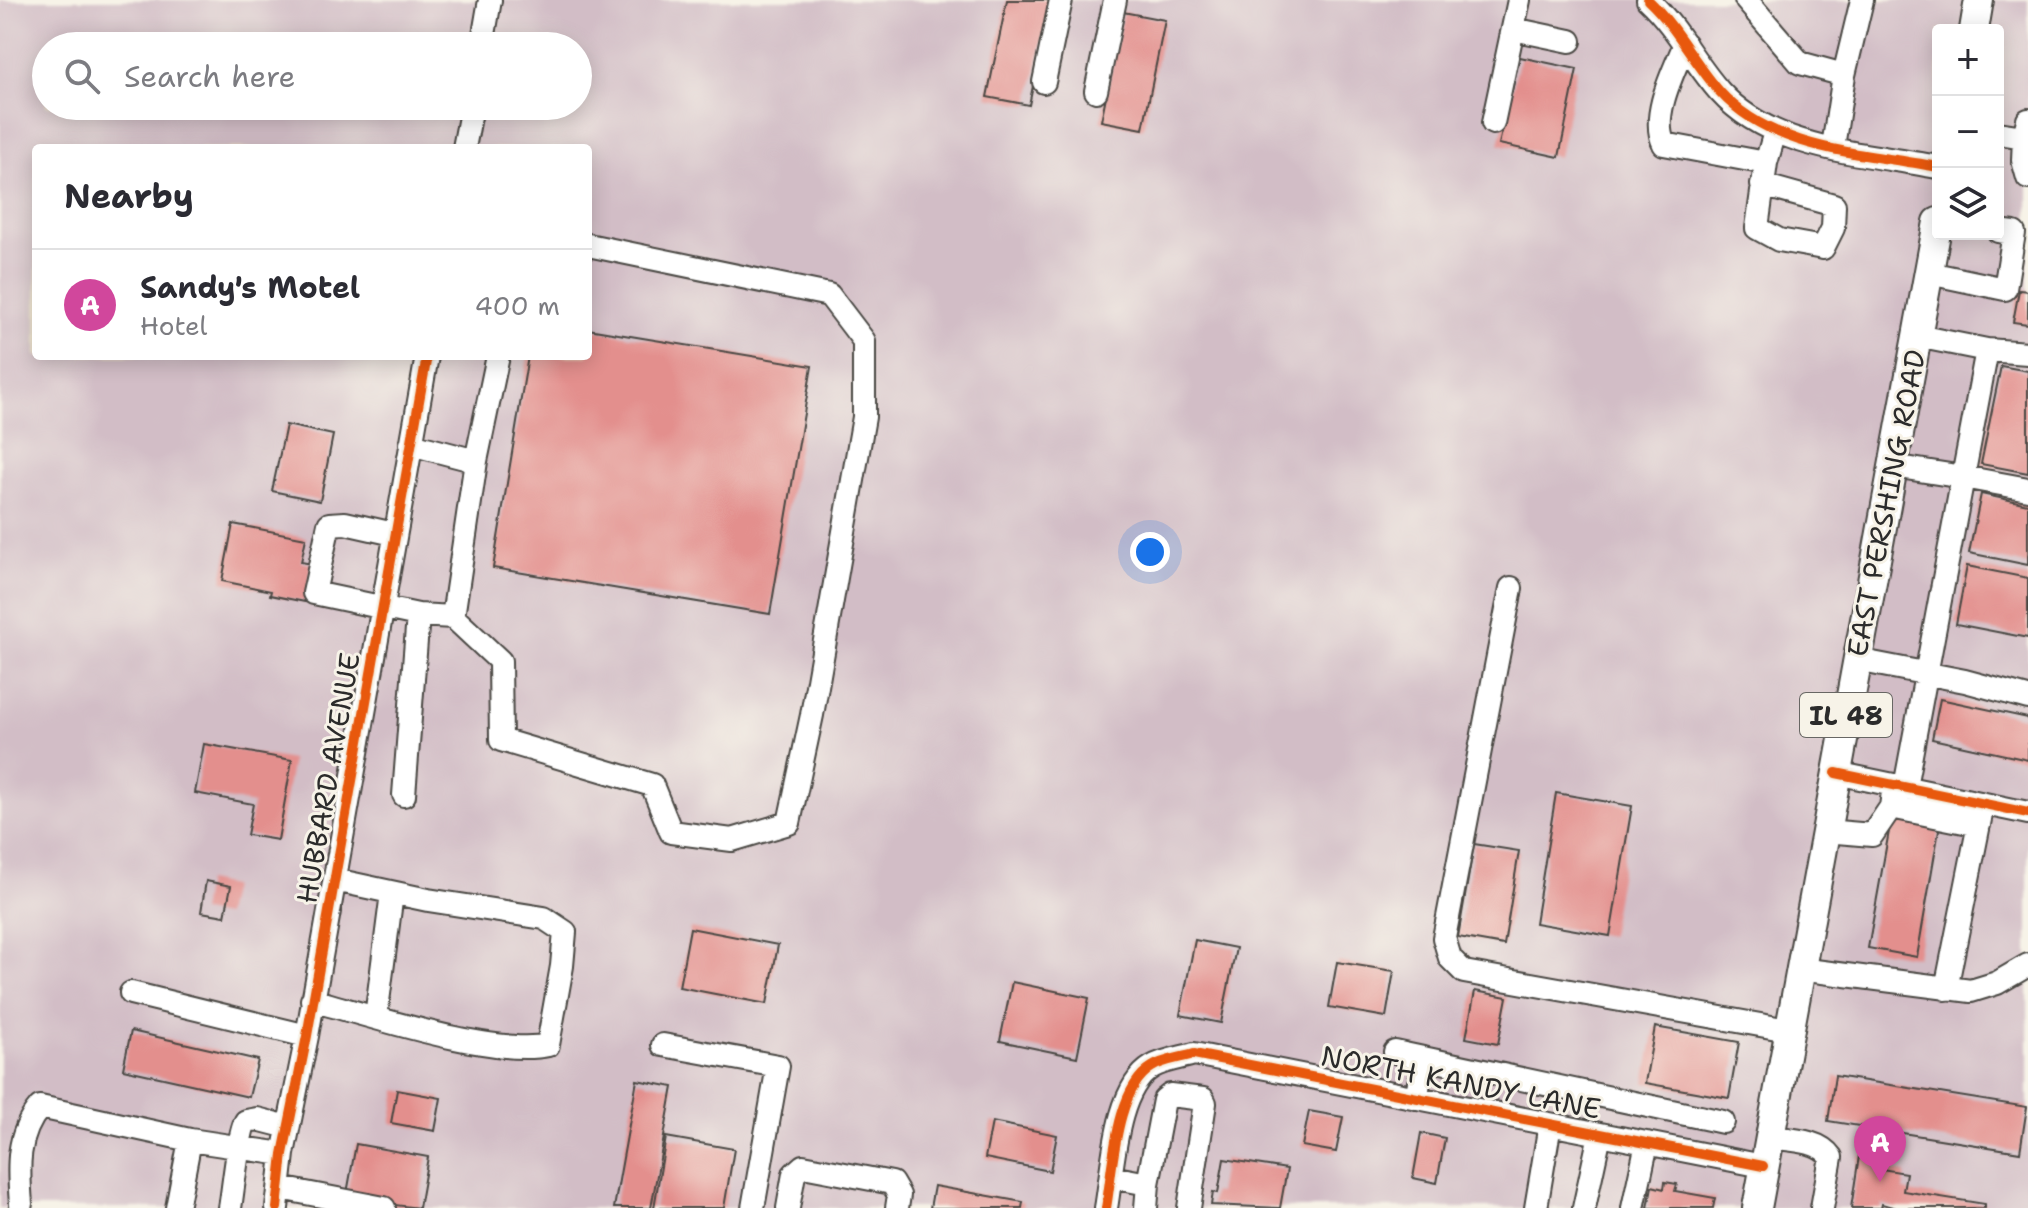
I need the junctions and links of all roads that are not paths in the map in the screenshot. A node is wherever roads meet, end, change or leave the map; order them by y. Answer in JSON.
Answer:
{"nodes":[{"id":1,"x":490,"y":0,"type":"edge"},
{"id":2,"x":1061,"y":0,"type":"edge"},
{"id":3,"x":1115,"y":0,"type":"edge"},
{"id":4,"x":1519,"y":0,"type":"edge"},
{"id":5,"x":1648,"y":0,"type":"edge"},
{"id":6,"x":1746,"y":0,"type":"edge"},
{"id":7,"x":1862,"y":0,"type":"edge"},
{"id":8,"x":1979,"y":0,"type":"edge"},
{"id":9,"x":1975,"y":24,"type":"edge"},
{"id":10,"x":1513,"y":29,"type":"junction"},
{"id":11,"x":484,"y":32,"type":"edge"},
{"id":12,"x":1570,"y":41,"type":"dead end"},
{"id":13,"x":1685,"y":44,"type":"junction"},
{"id":14,"x":1844,"y":75,"type":"junction"},
{"id":15,"x":1044,"y":82,"type":"dead end"},
{"id":16,"x":1096,"y":91,"type":"dead end"},
{"id":17,"x":469,"y":120,"type":"edge"},
{"id":18,"x":1493,"y":123,"type":"dead end"},
{"id":19,"x":2026,"y":129,"type":"edge"},
{"id":20,"x":1775,"y":132,"type":"junction"},
{"id":21,"x":2004,"y":132,"type":"edge"},
{"id":22,"x":465,"y":144,"type":"edge"},
{"id":23,"x":1833,"y":147,"type":"junction"},
{"id":24,"x":1932,"y":166,"type":"edge"},
{"id":25,"x":2028,"y":178,"type":"edge"},
{"id":26,"x":2004,"y":232,"type":"edge"},
{"id":27,"x":1935,"y":240,"type":"edge"},
{"id":28,"x":592,"y":246,"type":"edge"},
{"id":29,"x":1929,"y":273,"type":"junction"},
{"id":30,"x":1917,"y":336,"type":"junction"},
{"id":31,"x":1987,"y":350,"type":"junction"},
{"id":32,"x":2028,"y":353,"type":"edge"},
{"id":33,"x":426,"y":360,"type":"edge"},
{"id":34,"x":497,"y":360,"type":"edge"},
{"id":35,"x":411,"y":444,"type":"junction"},
{"id":36,"x":476,"y":461,"type":"junction"},
{"id":37,"x":1893,"y":466,"type":"junction"},
{"id":38,"x":1963,"y":477,"type":"junction"},
{"id":39,"x":2028,"y":489,"type":"edge"},
{"id":40,"x":394,"y":534,"type":"junction"},
{"id":41,"x":1511,"y":588,"type":"dead end"},
{"id":42,"x":382,"y":608,"type":"junction"},
{"id":43,"x":418,"y":615,"type":"junction"},
{"id":44,"x":453,"y":617,"type":"junction"},
{"id":45,"x":1857,"y":660,"type":"junction"},
{"id":46,"x":1927,"y":674,"type":"junction"},
{"id":47,"x":2028,"y":698,"type":"edge"},
{"id":48,"x":1836,"y":773,"type":"junction"},
{"id":49,"x":1897,"y":793,"type":"junction"},
{"id":50,"x":404,"y":795,"type":"dead end"},
{"id":51,"x":2028,"y":813,"type":"edge"},
{"id":52,"x":1981,"y":814,"type":"junction"},
{"id":53,"x":1825,"y":831,"type":"junction"},
{"id":54,"x":335,"y":880,"type":"junction"},
{"id":55,"x":392,"y":893,"type":"junction"},
{"id":56,"x":2028,"y":965,"type":"edge"},
{"id":57,"x":1799,"y":969,"type":"junction"},
{"id":58,"x":1946,"y":989,"type":"junction"},
{"id":59,"x":131,"y":993,"type":"dead end"},
{"id":60,"x":312,"y":1000,"type":"junction"},
{"id":61,"x":376,"y":1017,"type":"junction"},
{"id":62,"x":1788,"y":1030,"type":"junction"},
{"id":63,"x":307,"y":1036,"type":"junction"},
{"id":64,"x":663,"y":1045,"type":"dead end"},
{"id":65,"x":1395,"y":1052,"type":"dead end"},
{"id":66,"x":1424,"y":1058,"type":"junction"},
{"id":67,"x":1515,"y":1078,"type":"junction"},
{"id":68,"x":1416,"y":1098,"type":"junction"},
{"id":69,"x":1674,"y":1112,"type":"junction"},
{"id":70,"x":1507,"y":1115,"type":"junction"},
{"id":71,"x":1723,"y":1122,"type":"dead end"},
{"id":72,"x":1550,"y":1124,"type":"junction"},
{"id":73,"x":288,"y":1127,"type":"junction"},
{"id":74,"x":1600,"y":1134,"type":"junction"},
{"id":75,"x":1769,"y":1137,"type":"junction"},
{"id":76,"x":190,"y":1140,"type":"junction"},
{"id":77,"x":1657,"y":1145,"type":"junction"},
{"id":78,"x":241,"y":1150,"type":"junction"},
{"id":79,"x":283,"y":1154,"type":"junction"},
{"id":80,"x":1763,"y":1166,"type":"junction"},
{"id":81,"x":1111,"y":1177,"type":"junction"},
{"id":82,"x":1148,"y":1184,"type":"junction"},
{"id":83,"x":278,"y":1198,"type":"edge"},
{"id":84,"x":21,"y":1204,"type":"edge"},
{"id":85,"x":177,"y":1208,"type":"edge"},
{"id":86,"x":230,"y":1208,"type":"edge"},
{"id":87,"x":384,"y":1208,"type":"edge"},
{"id":88,"x":753,"y":1208,"type":"edge"},
{"id":89,"x":788,"y":1208,"type":"edge"},
{"id":90,"x":897,"y":1208,"type":"edge"},
{"id":91,"x":1106,"y":1208,"type":"edge"},
{"id":92,"x":1146,"y":1208,"type":"edge"},
{"id":93,"x":1189,"y":1208,"type":"edge"},
{"id":94,"x":1536,"y":1208,"type":"edge"},
{"id":95,"x":1584,"y":1208,"type":"edge"},
{"id":96,"x":1633,"y":1208,"type":"edge"},
{"id":97,"x":1757,"y":1208,"type":"edge"},
{"id":98,"x":1822,"y":1208,"type":"edge"}],
"edges":[{"from":1,"to":11,"type":"street"},
{"from":2,"to":15,"type":"street"},
{"from":3,"to":16,"type":"street"},
{"from":4,"to":10,"type":"street"},
{"from":5,"to":13,"type":"street"},
{"from":6,"to":14,"type":"street"},
{"from":7,"to":14,"type":"street"},
{"from":8,"to":9,"type":"main road"},
{"from":10,"to":12,"type":"street"},
{"from":10,"to":18,"type":"street"},
{"from":13,"to":20,"type":"street"},
{"from":13,"to":20,"type":"street"},
{"from":14,"to":23,"type":"street"},
{"from":17,"to":22,"type":"street"},
{"from":19,"to":21,"type":"street"},
{"from":19,"to":25,"type":"street"},
{"from":20,"to":23,"type":"street"},
{"from":23,"to":24,"type":"street"},
{"from":26,"to":29,"type":"street"},
{"from":27,"to":29,"type":"main road","name":"EAST PERSHING ROAD","number":"IL 48"},
{"from":28,"to":44,"type":"street"},
{"from":29,"to":30,"type":"main road","name":"EAST PERSHING ROAD","number":"IL 48"},
{"from":30,"to":31,"type":"street"},
{"from":30,"to":37,"type":"main road","name":"EAST PERSHING ROAD","number":"IL 48"},
{"from":31,"to":32,"type":"street"},
{"from":31,"to":38,"type":"street"},
{"from":33,"to":35,"type":"street","name":"HUBBARD AVENUE"},
{"from":34,"to":36,"type":"street"},
{"from":35,"to":36,"type":"street"},
{"from":35,"to":40,"type":"street","name":"HUBBARD AVENUE"},
{"from":36,"to":44,"type":"street"},
{"from":37,"to":38,"type":"street"},
{"from":37,"to":45,"type":"main road","name":"EAST PERSHING ROAD","number":"IL 48"},
{"from":38,"to":39,"type":"street"},
{"from":38,"to":46,"type":"street"},
{"from":40,"to":42,"type":"street","name":"HUBBARD AVENUE"},
{"from":40,"to":42,"type":"street"},
{"from":41,"to":62,"type":"street"},
{"from":42,"to":43,"type":"street"},
{"from":42,"to":54,"type":"street","name":"HUBBARD AVENUE"},
{"from":43,"to":44,"type":"street"},
{"from":43,"to":50,"type":"street"},
{"from":45,"to":46,"type":"street"},
{"from":45,"to":48,"type":"main road","name":"EAST PERSHING ROAD","number":"IL 48"},
{"from":46,"to":47,"type":"street"},
{"from":46,"to":49,"type":"street"},
{"from":48,"to":49,"type":"street"},
{"from":48,"to":53,"type":"main road","name":"EAST PERSHING ROAD","number":"IL 48"},
{"from":49,"to":52,"type":"street"},
{"from":49,"to":53,"type":"street"},
{"from":51,"to":52,"type":"street"},
{"from":52,"to":58,"type":"street"},
{"from":53,"to":57,"type":"main road","name":"EAST PERSHING ROAD","number":"IL 48"},
{"from":54,"to":55,"type":"street"},
{"from":54,"to":60,"type":"street","name":"HUBBARD AVENUE"},
{"from":55,"to":61,"type":"street"},
{"from":55,"to":61,"type":"street"},
{"from":56,"to":58,"type":"street"},
{"from":57,"to":58,"type":"street"},
{"from":57,"to":62,"type":"main road","name":"EAST PERSHING ROAD","number":"IL 48"},
{"from":59,"to":63,"type":"street"},
{"from":60,"to":61,"type":"street"},
{"from":60,"to":63,"type":"street","name":"HUBBARD AVENUE"},
{"from":62,"to":75,"type":"main road","name":"EAST PERSHING ROAD","number":"IL 48"},
{"from":63,"to":73,"type":"street","name":"HUBBARD AVENUE"},
{"from":64,"to":88,"type":"street"},
{"from":65,"to":66,"type":"street"},
{"from":66,"to":67,"type":"street"},
{"from":66,"to":68,"type":"street"},
{"from":67,"to":69,"type":"street"},
{"from":67,"to":70,"type":"street"},
{"from":68,"to":70,"type":"street","name":"NORTH KANDY LANE"},
{"from":68,"to":81,"type":"street","name":"NORTH KANDY LANE"},
{"from":69,"to":71,"type":"street"},
{"from":69,"to":77,"type":"street"},
{"from":70,"to":72,"type":"street","name":"NORTH KANDY LANE"},
{"from":72,"to":74,"type":"street","name":"NORTH KANDY LANE"},
{"from":72,"to":94,"type":"street"},
{"from":73,"to":78,"type":"street"},
{"from":73,"to":79,"type":"street","name":"HUBBARD AVENUE"},
{"from":74,"to":77,"type":"street","name":"NORTH KANDY LANE"},
{"from":74,"to":95,"type":"street"},
{"from":75,"to":80,"type":"main road","name":"EAST PERSHING ROAD","number":"IL 48"},
{"from":75,"to":98,"type":"street"},
{"from":76,"to":78,"type":"street"},
{"from":76,"to":84,"type":"street"},
{"from":76,"to":85,"type":"street"},
{"from":77,"to":80,"type":"street","name":"NORTH KANDY LANE"},
{"from":77,"to":96,"type":"street"},
{"from":78,"to":79,"type":"street"},
{"from":78,"to":86,"type":"street"},
{"from":79,"to":83,"type":"street","name":"HUBBARD AVENUE"},
{"from":80,"to":97,"type":"main road","name":"EAST PERSHING ROAD","number":"IL 48"},
{"from":81,"to":82,"type":"street"},
{"from":81,"to":91,"type":"street"},
{"from":82,"to":92,"type":"street"},
{"from":82,"to":93,"type":"street"},
{"from":83,"to":87,"type":"street"},
{"from":89,"to":90,"type":"street"}]}
